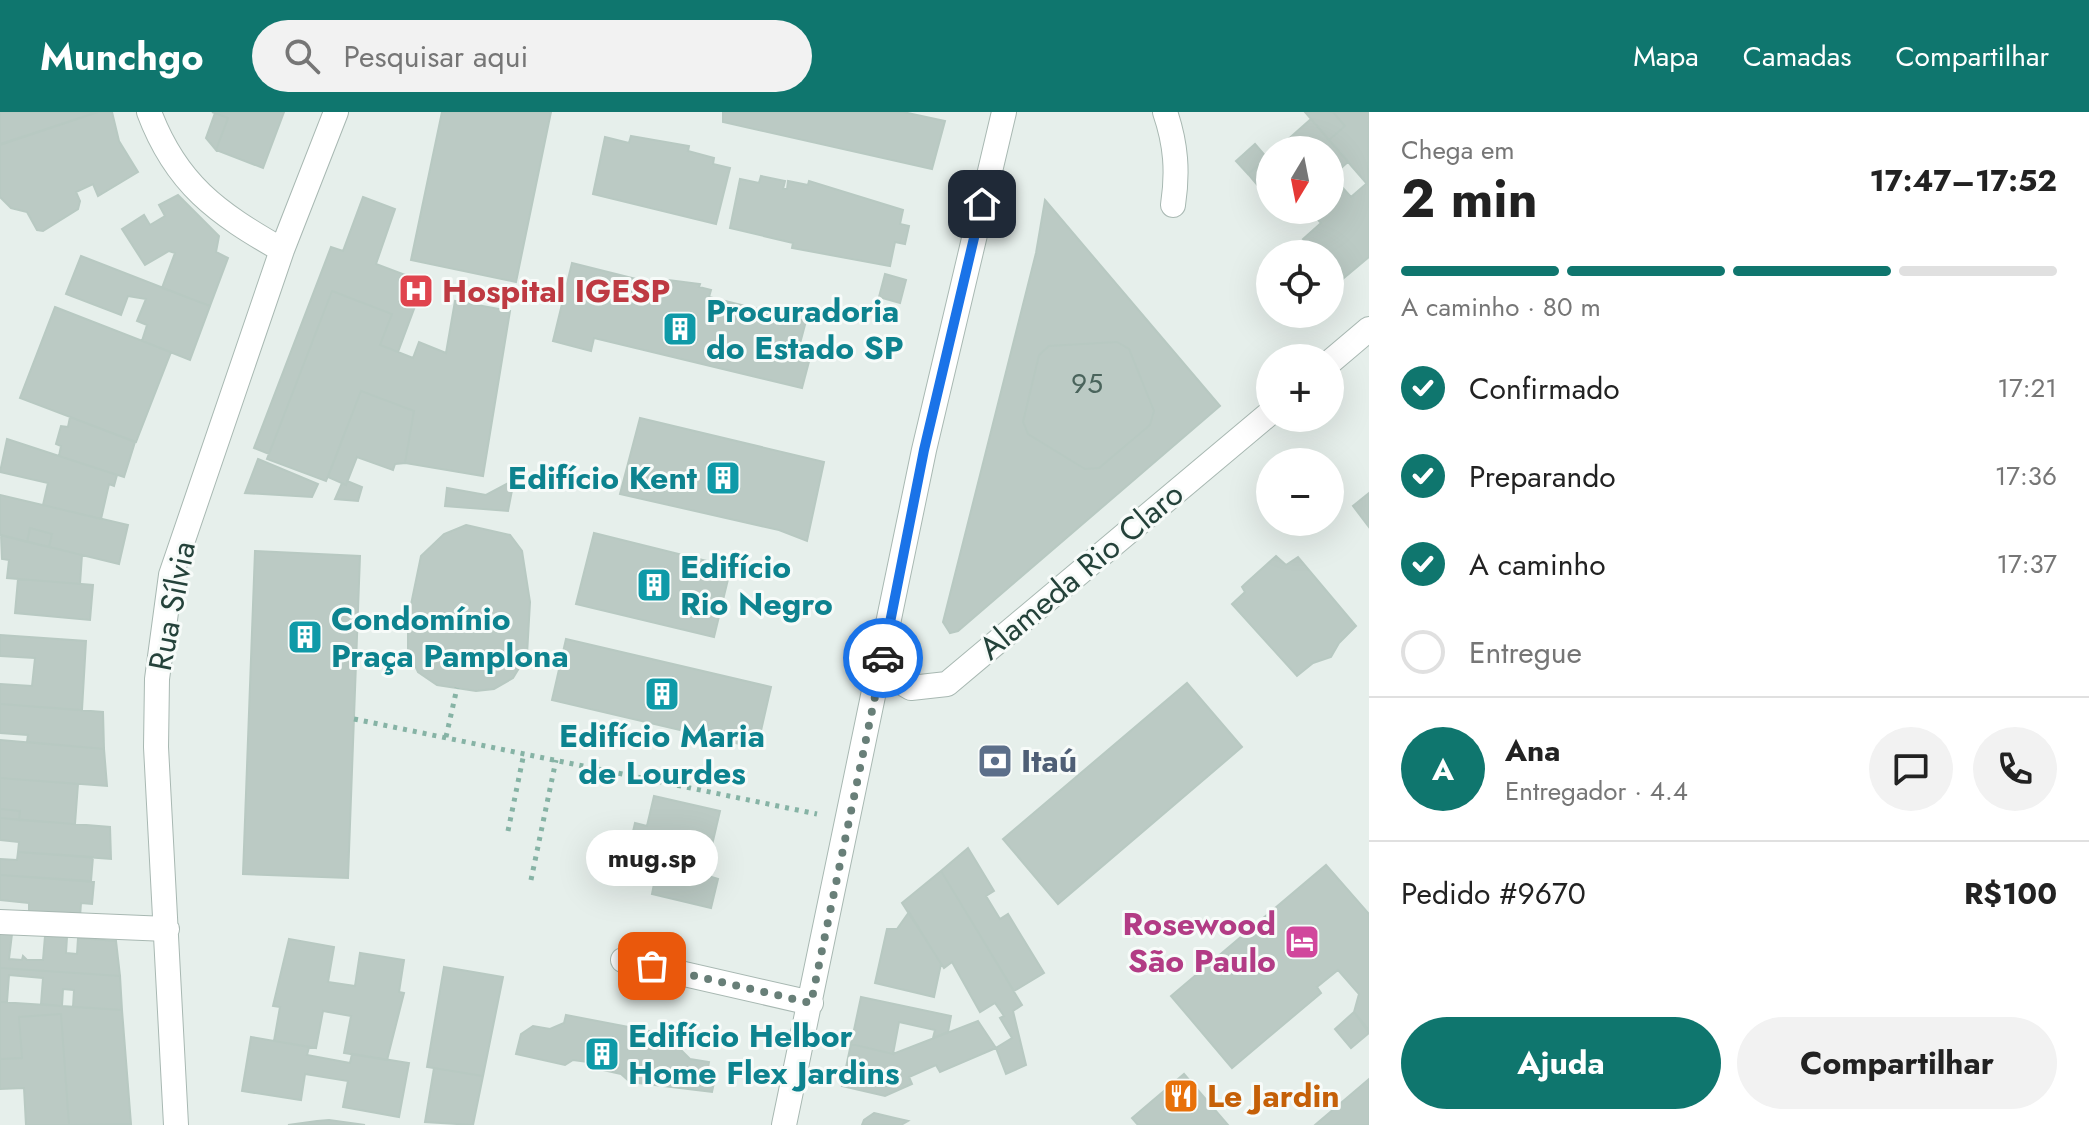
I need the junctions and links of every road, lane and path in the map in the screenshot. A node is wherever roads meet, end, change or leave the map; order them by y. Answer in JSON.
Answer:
{"nodes":[{"id":1,"x":149,"y":112,"type":"edge"},
{"id":2,"x":336,"y":112,"type":"edge"},
{"id":3,"x":1004,"y":112,"type":"edge"},
{"id":4,"x":1165,"y":112,"type":"edge"},
{"id":5,"x":1173,"y":205,"type":"dead end"},
{"id":6,"x":282,"y":250,"type":"junction"},
{"id":7,"x":1369,"y":329,"type":"edge"},
{"id":8,"x":1344,"y":350,"type":"edge"},
{"id":9,"x":1256,"y":425,"type":"edge"},
{"id":10,"x":880,"y":670,"type":"junction"},
{"id":11,"x":457,"y":688,"type":"dead end"},
{"id":12,"x":354,"y":719,"type":"dead end"},
{"id":13,"x":446,"y":737,"type":"junction"},
{"id":14,"x":524,"y":753,"type":"junction"},
{"id":15,"x":556,"y":760,"type":"junction"},
{"id":16,"x":818,"y":815,"type":"dead end"},
{"id":17,"x":508,"y":831,"type":"dead end"},
{"id":18,"x":531,"y":880,"type":"dead end"},
{"id":19,"x":0,"y":922,"type":"edge"},
{"id":20,"x":167,"y":929,"type":"junction"},
{"id":21,"x":623,"y":960,"type":"dead end"},
{"id":22,"x":811,"y":1003,"type":"junction"},
{"id":23,"x":176,"y":1125,"type":"edge"},
{"id":24,"x":784,"y":1125,"type":"edge"}],
"edges":[{"from":1,"to":6,"type":"street"},
{"from":2,"to":6,"type":"street","name":"Rua Sílvia"},
{"from":3,"to":10,"type":"street"},
{"from":4,"to":5,"type":"street"},
{"from":6,"to":20,"type":"street","name":"Rua Sílvia"},
{"from":7,"to":8,"type":"street"},
{"from":9,"to":10,"type":"street","name":"Alameda Rio Claro"},
{"from":10,"to":22,"type":"street"},
{"from":11,"to":13,"type":"path"},
{"from":12,"to":13,"type":"path"},
{"from":13,"to":14,"type":"path"},
{"from":14,"to":15,"type":"path"},
{"from":14,"to":17,"type":"path"},
{"from":15,"to":16,"type":"path"},
{"from":15,"to":18,"type":"path"},
{"from":19,"to":20,"type":"street"},
{"from":20,"to":23,"type":"street","name":"Rua Sílvia"},
{"from":21,"to":22,"type":"street"},
{"from":22,"to":24,"type":"street"}]}
